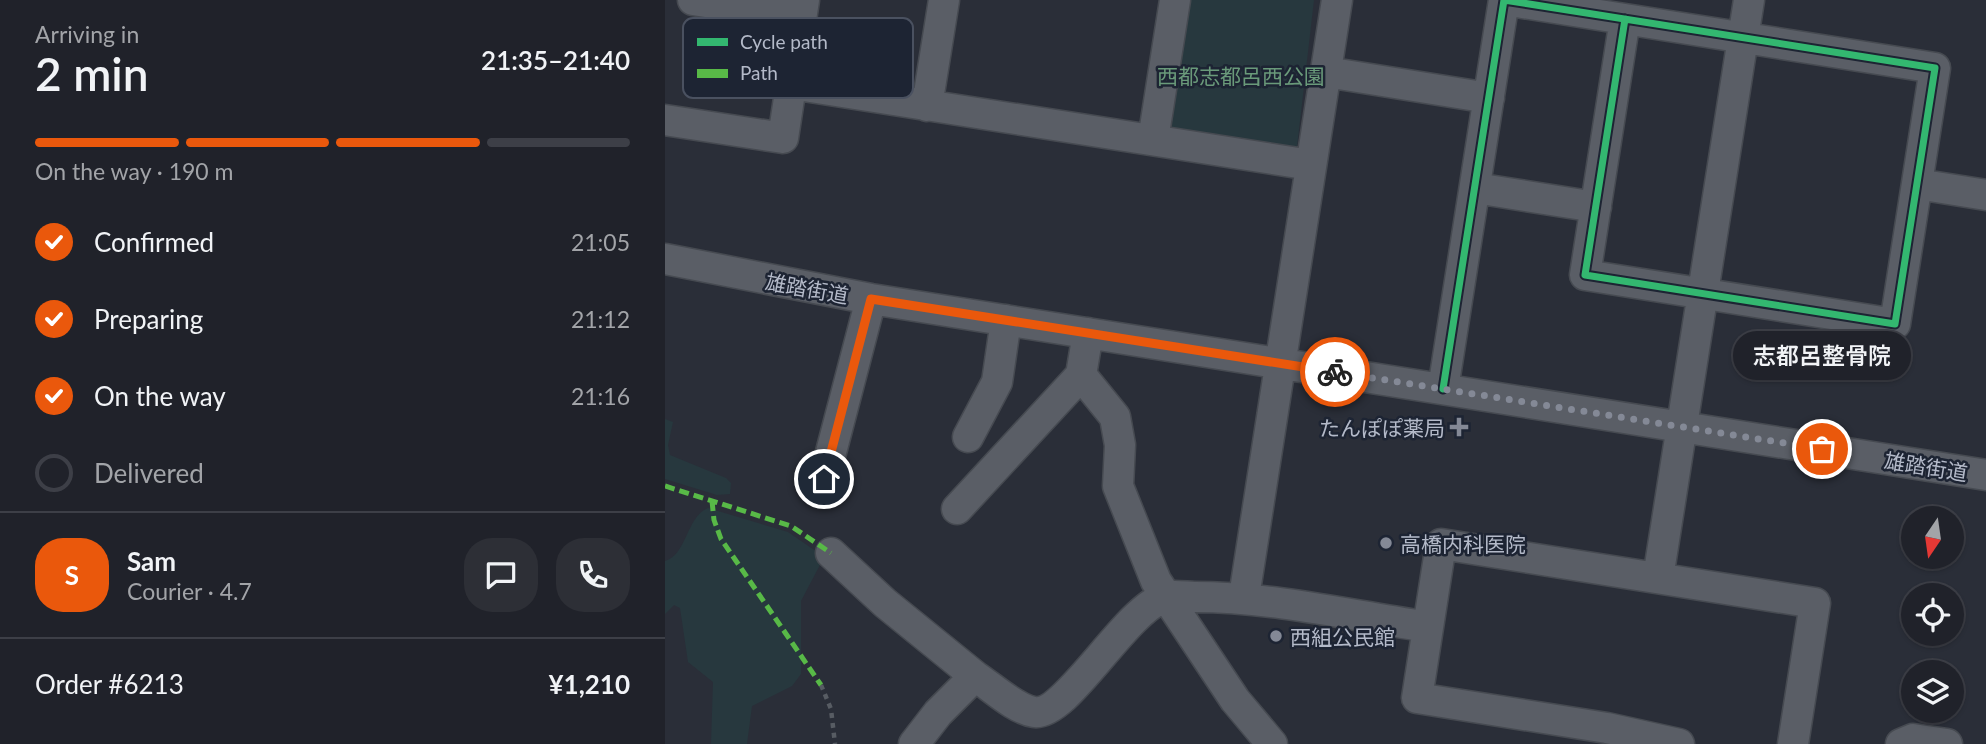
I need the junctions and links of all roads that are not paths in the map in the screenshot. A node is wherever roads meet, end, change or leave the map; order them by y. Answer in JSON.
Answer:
{"nodes":[{"id":1,"x":693,"y":0,"type":"edge"},
{"id":2,"x":944,"y":0,"type":"edge"},
{"id":3,"x":1175,"y":0,"type":"edge"},
{"id":4,"x":1337,"y":0,"type":"edge"},
{"id":5,"x":1749,"y":0,"type":"edge"},
{"id":6,"x":802,"y":8,"type":"edge"},
{"id":7,"x":1625,"y":19,"type":"junction"},
{"id":8,"x":1743,"y":38,"type":"junction"},
{"id":9,"x":1326,"y":72,"type":"junction"},
{"id":10,"x":789,"y":98,"type":"edge"},
{"id":11,"x":878,"y":98,"type":"edge"},
{"id":12,"x":1489,"y":98,"type":"junction"},
{"id":13,"x":927,"y":106,"type":"junction"},
{"id":14,"x":665,"y":120,"type":"edge"},
{"id":15,"x":1153,"y":140,"type":"junction"},
{"id":16,"x":1311,"y":165,"type":"junction"},
{"id":17,"x":1917,"y":184,"type":"junction"},
{"id":18,"x":1475,"y":188,"type":"junction"},
{"id":19,"x":1986,"y":195,"type":"edge"},
{"id":20,"x":1596,"y":207,"type":"junction"},
{"id":21,"x":665,"y":260,"type":"edge"},
{"id":22,"x":1703,"y":294,"type":"junction"},
{"id":23,"x":871,"y":299,"type":"junction"},
{"id":24,"x":1006,"y":320,"type":"junction"},
{"id":25,"x":1088,"y":333,"type":"junction"},
{"id":26,"x":1280,"y":363,"type":"junction"},
{"id":27,"x":1081,"y":375,"type":"junction"},
{"id":28,"x":1443,"y":389,"type":"junction"},
{"id":29,"x":1682,"y":426,"type":"junction"},
{"id":30,"x":968,"y":438,"type":"dead end"},
{"id":31,"x":1986,"y":475,"type":"edge"},
{"id":32,"x":824,"y":479,"type":"dead end"},
{"id":33,"x":957,"y":509,"type":"dead end"},
{"id":34,"x":831,"y":553,"type":"dead end"},
{"id":35,"x":1658,"y":578,"type":"junction"},
{"id":36,"x":1164,"y":597,"type":"junction"},
{"id":37,"x":1244,"y":597,"type":"junction"},
{"id":38,"x":1427,"y":627,"type":"junction"},
{"id":39,"x":975,"y":676,"type":"junction"},
{"id":40,"x":914,"y":744,"type":"edge"},
{"id":41,"x":1272,"y":744,"type":"edge"},
{"id":42,"x":1679,"y":744,"type":"edge"},
{"id":43,"x":1793,"y":744,"type":"edge"},
{"id":44,"x":1901,"y":744,"type":"edge"},
{"id":45,"x":1947,"y":744,"type":"edge"}],
"edges":[{"from":1,"to":6,"type":"street"},
{"from":2,"to":13,"type":"street"},
{"from":3,"to":15,"type":"street"},
{"from":4,"to":9,"type":"street"},
{"from":5,"to":8,"type":"street"},
{"from":7,"to":8,"type":"street"},
{"from":7,"to":12,"type":"street"},
{"from":7,"to":20,"type":"street"},
{"from":8,"to":17,"type":"street"},
{"from":8,"to":22,"type":"street"},
{"from":9,"to":12,"type":"street"},
{"from":9,"to":16,"type":"street"},
{"from":10,"to":14,"type":"street"},
{"from":11,"to":13,"type":"street"},
{"from":12,"to":18,"type":"street"},
{"from":13,"to":15,"type":"street"},
{"from":15,"to":16,"type":"street"},
{"from":16,"to":26,"type":"street"},
{"from":17,"to":19,"type":"street"},
{"from":17,"to":22,"type":"street"},
{"from":18,"to":20,"type":"street"},
{"from":18,"to":28,"type":"street"},
{"from":20,"to":22,"type":"street"},
{"from":21,"to":23,"type":"street","name":"雄踏街道"},
{"from":22,"to":29,"type":"street"},
{"from":23,"to":24,"type":"street","name":"雄踏街道"},
{"from":23,"to":32,"type":"street"},
{"from":24,"to":25,"type":"street","name":"雄踏街道"},
{"from":24,"to":30,"type":"street"},
{"from":25,"to":26,"type":"street","name":"雄踏街道"},
{"from":25,"to":27,"type":"street"},
{"from":26,"to":28,"type":"street","name":"雄踏街道"},
{"from":26,"to":37,"type":"street"},
{"from":27,"to":33,"type":"street"},
{"from":27,"to":36,"type":"street"},
{"from":28,"to":29,"type":"street","name":"雄踏街道"},
{"from":29,"to":31,"type":"street","name":"雄踏街道"},
{"from":29,"to":35,"type":"street"},
{"from":34,"to":39,"type":"street"},
{"from":35,"to":38,"type":"street"},
{"from":35,"to":43,"type":"street"},
{"from":36,"to":37,"type":"street"},
{"from":36,"to":39,"type":"street"},
{"from":36,"to":41,"type":"street"},
{"from":37,"to":38,"type":"street"},
{"from":38,"to":42,"type":"street"},
{"from":39,"to":40,"type":"street"},
{"from":44,"to":45,"type":"street"}]}
